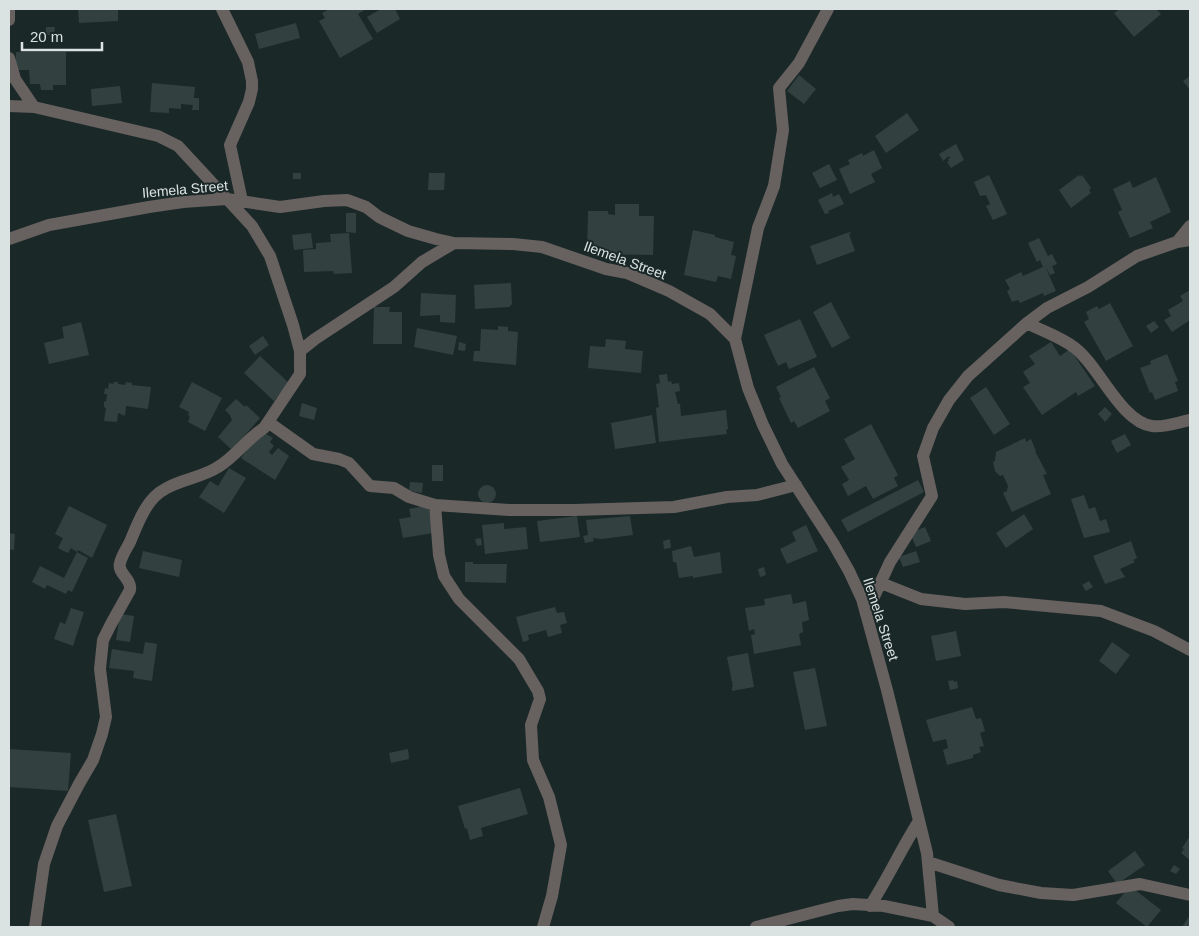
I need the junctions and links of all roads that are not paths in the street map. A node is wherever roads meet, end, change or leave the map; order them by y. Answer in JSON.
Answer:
{"nodes":[{"id":1,"x":9,"y":9,"type":"edge"},
{"id":2,"x":222,"y":9,"type":"edge"},
{"id":3,"x":828,"y":9,"type":"edge"},
{"id":4,"x":9,"y":20,"type":"edge"},
{"id":5,"x":9,"y":58,"type":"edge"},
{"id":6,"x":9,"y":106,"type":"edge"},
{"id":7,"x":34,"y":107,"type":"junction"},
{"id":8,"x":227,"y":199,"type":"junction"},
{"id":9,"x":242,"y":201,"type":"junction"},
{"id":10,"x":1190,"y":226,"type":"edge"},
{"id":11,"x":9,"y":239,"type":"edge"},
{"id":12,"x":1184,"y":241,"type":"edge"},
{"id":13,"x":454,"y":243,"type":"junction"},
{"id":14,"x":1027,"y":323,"type":"junction"},
{"id":15,"x":735,"y":339,"type":"junction"},
{"id":16,"x":300,"y":351,"type":"junction"},
{"id":17,"x":1190,"y":420,"type":"edge"},
{"id":18,"x":268,"y":422,"type":"junction"},
{"id":19,"x":796,"y":486,"type":"junction"},
{"id":20,"x":435,"y":505,"type":"junction"},
{"id":21,"x":881,"y":583,"type":"junction"},
{"id":22,"x":866,"y":614,"type":"junction"},
{"id":23,"x":1190,"y":650,"type":"edge"},
{"id":24,"x":919,"y":822,"type":"junction"},
{"id":25,"x":928,"y":862,"type":"junction"},
{"id":26,"x":1190,"y":895,"type":"edge"},
{"id":27,"x":870,"y":906,"type":"junction"},
{"id":28,"x":932,"y":916,"type":"junction"},
{"id":29,"x":35,"y":927,"type":"edge"},
{"id":30,"x":543,"y":927,"type":"edge"},
{"id":31,"x":756,"y":927,"type":"edge"},
{"id":32,"x":949,"y":927,"type":"edge"}],
"edges":[{"from":1,"to":4,"type":"street"},
{"from":2,"to":9,"type":"street"},
{"from":3,"to":15,"type":"street"},
{"from":5,"to":7,"type":"street"},
{"from":6,"to":7,"type":"street"},
{"from":7,"to":8,"type":"street"},
{"from":8,"to":9,"type":"street","name":"Ilemela Street"},
{"from":8,"to":11,"type":"street","name":"Ilemela Street"},
{"from":8,"to":16,"type":"street"},
{"from":9,"to":13,"type":"street","name":"Ilemela Street"},
{"from":10,"to":12,"type":"street"},
{"from":12,"to":14,"type":"street"},
{"from":13,"to":15,"type":"street","name":"Ilemela Street"},
{"from":13,"to":16,"type":"street"},
{"from":14,"to":17,"type":"street"},
{"from":14,"to":21,"type":"street"},
{"from":15,"to":19,"type":"street","name":"Ilemela Street"},
{"from":16,"to":18,"type":"street"},
{"from":18,"to":20,"type":"street"},
{"from":18,"to":29,"type":"street"},
{"from":19,"to":20,"type":"street"},
{"from":19,"to":22,"type":"street","name":"Ilemela Street"},
{"from":20,"to":30,"type":"street"},
{"from":21,"to":22,"type":"street"},
{"from":21,"to":23,"type":"street"},
{"from":22,"to":24,"type":"street","name":"Ilemela Street"},
{"from":24,"to":25,"type":"street","name":"Ilemela Street"},
{"from":24,"to":27,"type":"street"},
{"from":25,"to":26,"type":"street"},
{"from":25,"to":28,"type":"street","name":"Ilemela Street"},
{"from":27,"to":28,"type":"street"},
{"from":27,"to":31,"type":"street"},
{"from":28,"to":32,"type":"street"}]}
